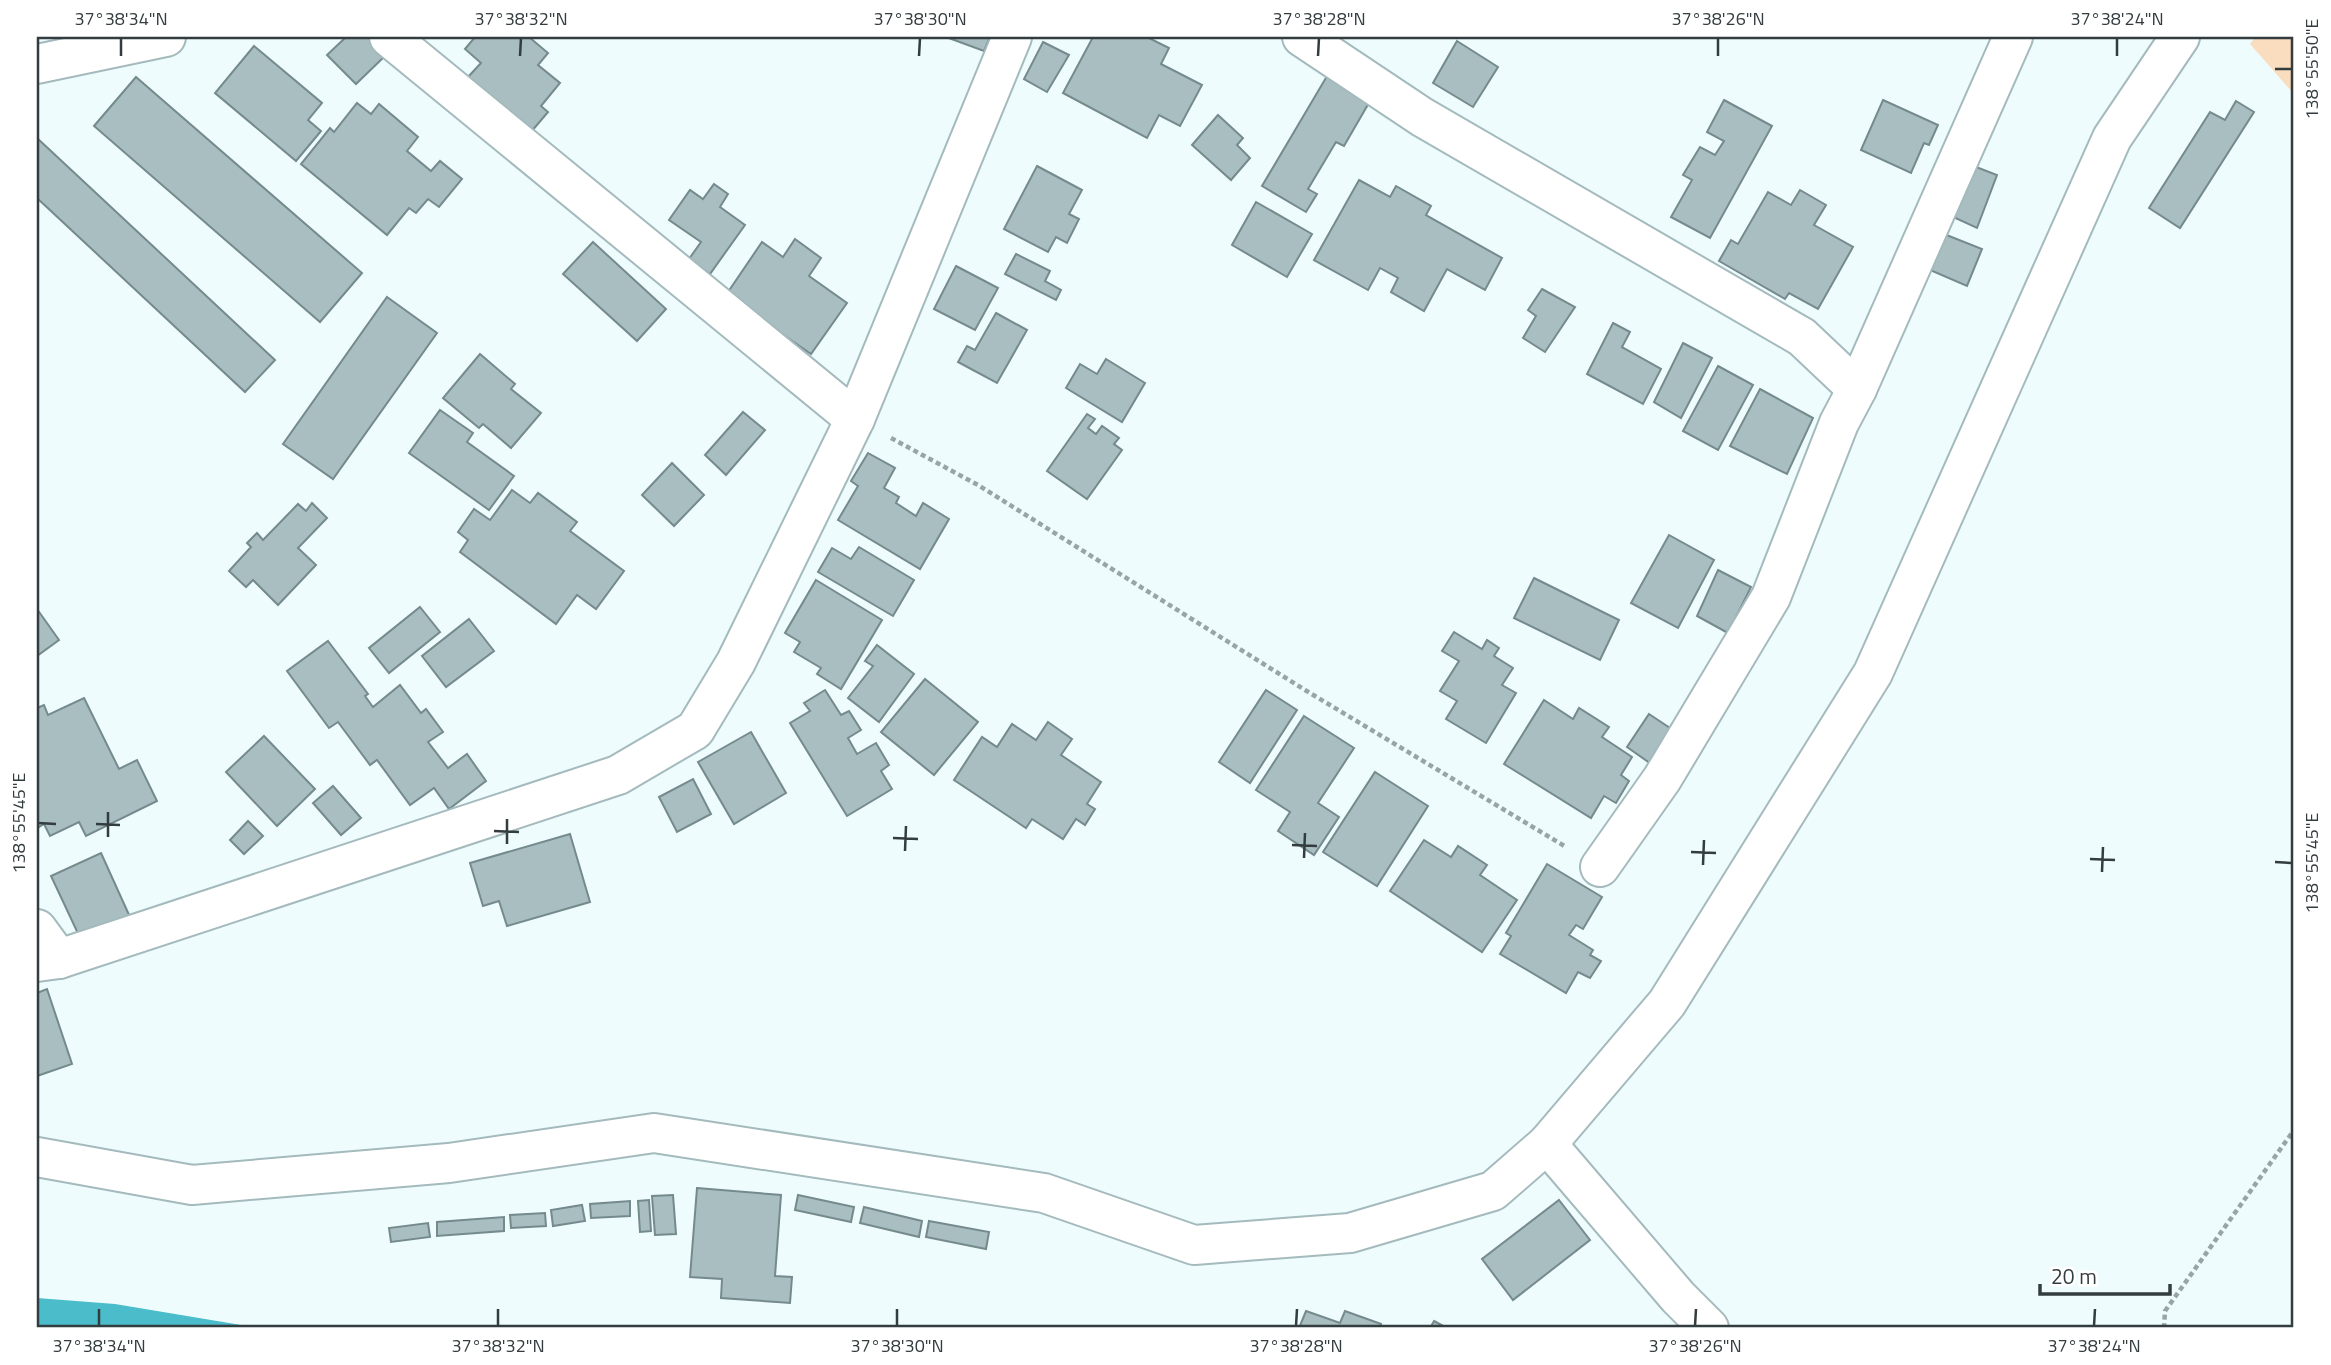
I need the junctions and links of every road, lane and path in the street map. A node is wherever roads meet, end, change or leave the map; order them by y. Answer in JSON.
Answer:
{"nodes":[{"id":1,"x":166,"y":37,"type":"edge"},
{"id":2,"x":389,"y":37,"type":"edge"},
{"id":3,"x":1012,"y":37,"type":"edge"},
{"id":4,"x":1302,"y":37,"type":"edge"},
{"id":5,"x":2013,"y":37,"type":"edge"},
{"id":6,"x":2180,"y":37,"type":"edge"},
{"id":7,"x":37,"y":64,"type":"edge"},
{"id":8,"x":1857,"y":389,"type":"junction"},
{"id":9,"x":855,"y":419,"type":"junction"},
{"id":10,"x":1600,"y":867,"type":"joint"},
{"id":11,"x":44,"y":950,"type":"edge"},
{"id":12,"x":2294,"y":1129,"type":"edge"},
{"id":13,"x":1547,"y":1144,"type":"junction"},
{"id":14,"x":37,"y":1157,"type":"edge"},
{"id":15,"x":1709,"y":1328,"type":"edge"},
{"id":16,"x":2164,"y":1328,"type":"edge"}],
"edges":[{"from":1,"to":7,"type":"street"},
{"from":2,"to":9,"type":"street"},
{"from":3,"to":9,"type":"street"},
{"from":4,"to":8,"type":"street"},
{"from":5,"to":8,"type":"street"},
{"from":6,"to":13,"type":"street"},
{"from":8,"to":10,"type":"street"},
{"from":9,"to":10,"type":"path"},
{"from":9,"to":11,"type":"street"},
{"from":12,"to":16,"type":"path"},
{"from":13,"to":14,"type":"street"},
{"from":13,"to":15,"type":"street"}]}
